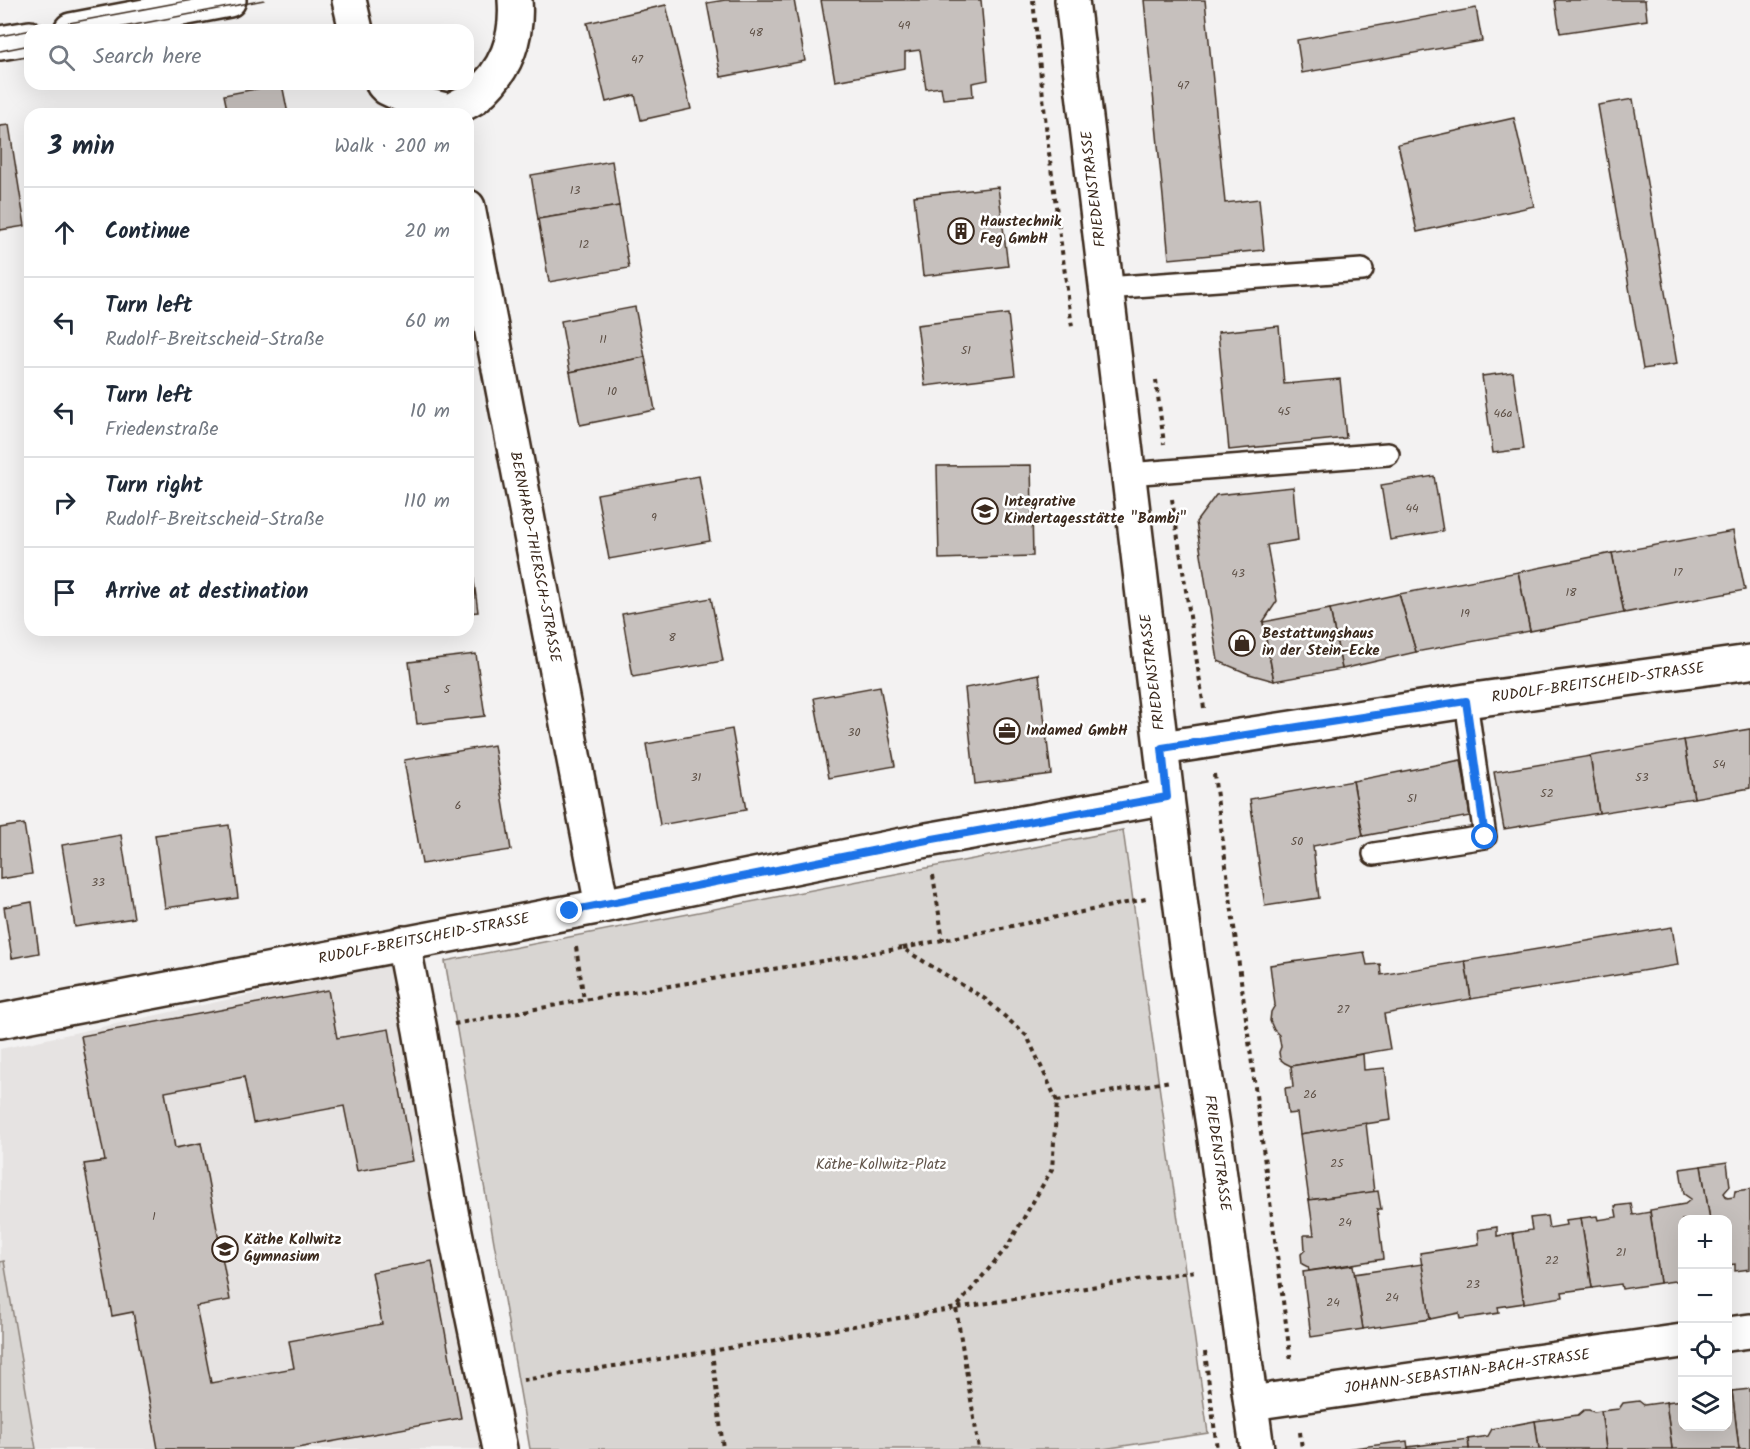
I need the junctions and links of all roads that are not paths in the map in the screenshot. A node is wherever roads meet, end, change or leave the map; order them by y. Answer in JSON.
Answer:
{"nodes":[{"id":1,"x":229,"y":0,"type":"edge"},
{"id":2,"x":349,"y":0,"type":"edge"},
{"id":3,"x":515,"y":0,"type":"edge"},
{"id":4,"x":1072,"y":0,"type":"edge"},
{"id":5,"x":102,"y":24,"type":"edge"},
{"id":6,"x":355,"y":24,"type":"edge"},
{"id":7,"x":24,"y":39,"type":"edge"},
{"id":8,"x":0,"y":43,"type":"edge"},
{"id":9,"x":391,"y":90,"type":"edge"},
{"id":10,"x":436,"y":108,"type":"edge"},
{"id":11,"x":457,"y":108,"type":"edge"},
{"id":12,"x":474,"y":238,"type":"edge"},
{"id":13,"x":1362,"y":270,"type":"dead end"},
{"id":14,"x":1106,"y":288,"type":"junction"},
{"id":15,"x":1388,"y":454,"type":"dead end"},
{"id":16,"x":1128,"y":474,"type":"junction"},
{"id":17,"x":1750,"y":662,"type":"edge"},
{"id":18,"x":1466,"y":701,"type":"junction"},
{"id":19,"x":1162,"y":748,"type":"junction"},
{"id":20,"x":1167,"y":797,"type":"junction"},
{"id":21,"x":1374,"y":854,"type":"dead end"},
{"id":22,"x":602,"y":906,"type":"junction"},
{"id":23,"x":403,"y":943,"type":"junction"},
{"id":24,"x":0,"y":1021,"type":"edge"},
{"id":25,"x":1750,"y":1331,"type":"edge"},
{"id":26,"x":1732,"y":1333,"type":"edge"},
{"id":27,"x":1678,"y":1342,"type":"edge"},
{"id":28,"x":1251,"y":1403,"type":"junction"},
{"id":29,"x":500,"y":1449,"type":"edge"},
{"id":30,"x":1257,"y":1449,"type":"edge"}],
"edges":[{"from":1,"to":5,"type":"street"},
{"from":2,"to":6,"type":"street"},
{"from":3,"to":11,"type":"street"},
{"from":4,"to":14,"type":"street","name":"FRIEDENSTRASSE"},
{"from":7,"to":8,"type":"street"},
{"from":9,"to":10,"type":"street"},
{"from":12,"to":22,"type":"street","name":"BERNHARD-THIERSCH-STRASSE"},
{"from":13,"to":14,"type":"lane"},
{"from":14,"to":16,"type":"street","name":"FRIEDENSTRASSE"},
{"from":15,"to":16,"type":"lane"},
{"from":16,"to":19,"type":"street","name":"FRIEDENSTRASSE"},
{"from":17,"to":18,"type":"street","name":"RUDOLF-BREITSCHEID-STRASSE"},
{"from":18,"to":19,"type":"street","name":"RUDOLF-BREITSCHEID-STRASSE"},
{"from":18,"to":21,"type":"lane"},
{"from":19,"to":20,"type":"street","name":"FRIEDENSTRASSE"},
{"from":20,"to":22,"type":"street","name":"RUDOLF-BREITSCHEID-STRASSE"},
{"from":20,"to":28,"type":"street","name":"FRIEDENSTRASSE"},
{"from":22,"to":23,"type":"street","name":"RUDOLF-BREITSCHEID-STRASSE"},
{"from":23,"to":24,"type":"street","name":"RUDOLF-BREITSCHEID-STRASSE"},
{"from":23,"to":29,"type":"street"},
{"from":25,"to":26,"type":"street"},
{"from":27,"to":28,"type":"street","name":"JOHANN-SEBASTIAN-BACH-STRASSE"},
{"from":28,"to":30,"type":"street","name":"FRIEDENSTRASSE"}]}
